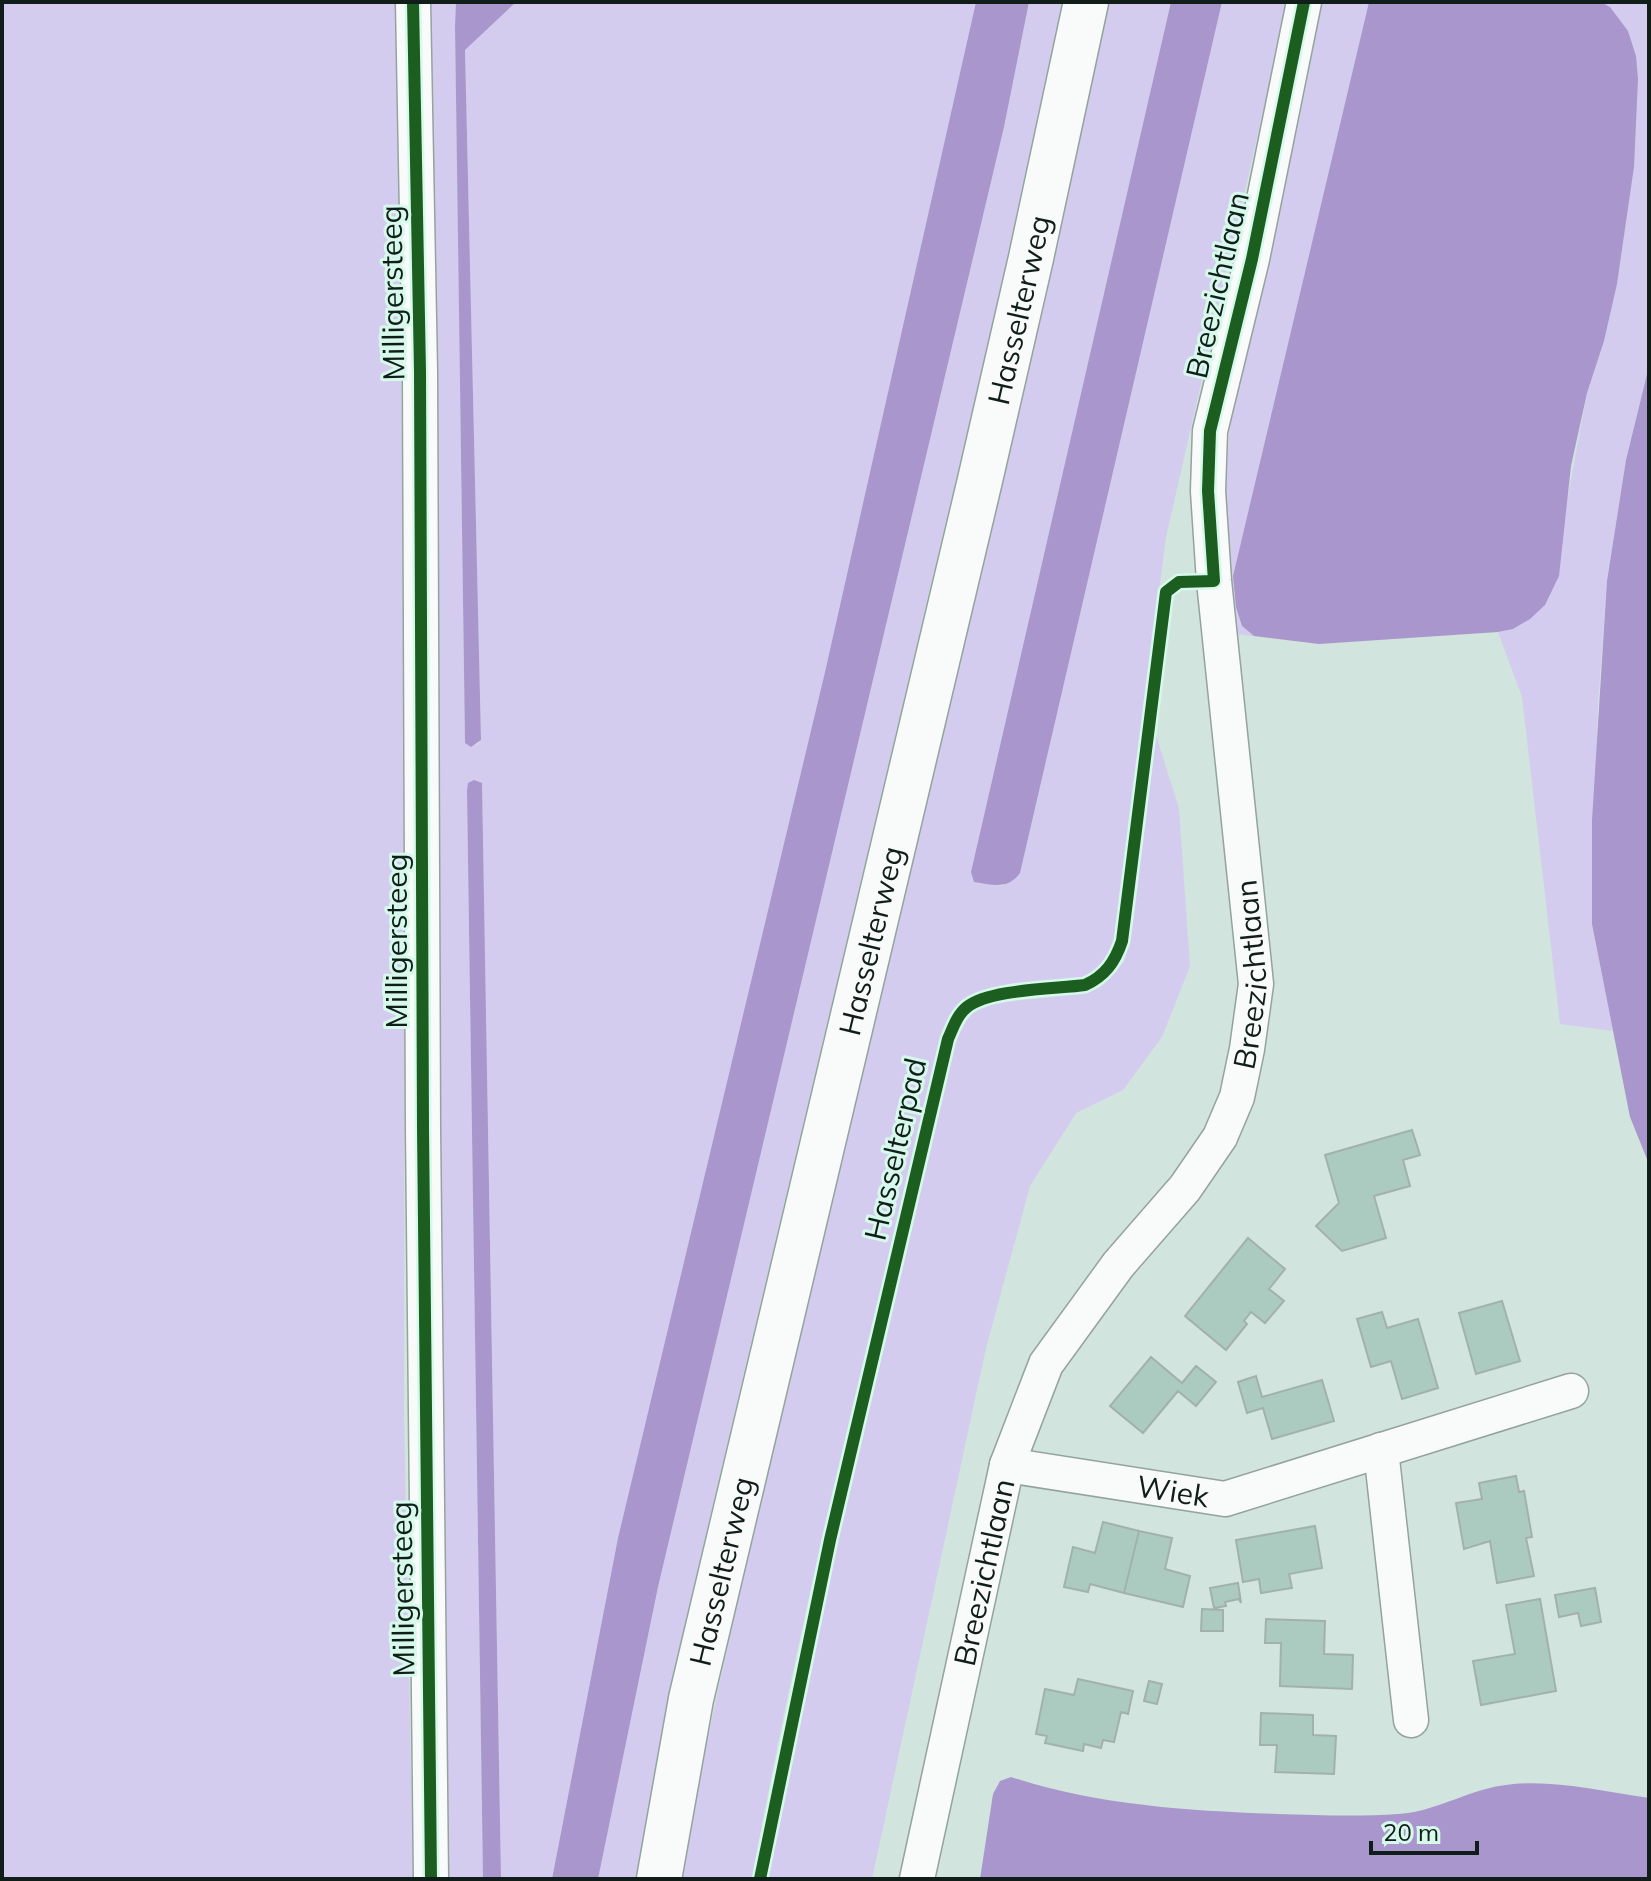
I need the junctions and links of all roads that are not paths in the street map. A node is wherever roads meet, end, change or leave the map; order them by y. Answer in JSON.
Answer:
{"nodes":[{"id":1,"x":413,"y":2,"type":"edge"},
{"id":2,"x":1086,"y":2,"type":"edge"},
{"id":3,"x":1304,"y":2,"type":"edge"},
{"id":4,"x":1571,"y":1391,"type":"dead end"},
{"id":5,"x":1381,"y":1450,"type":"junction"},
{"id":6,"x":1007,"y":1465,"type":"junction"},
{"id":7,"x":1411,"y":1720,"type":"dead end"},
{"id":8,"x":431,"y":1879,"type":"edge"},
{"id":9,"x":659,"y":1879,"type":"edge"},
{"id":10,"x":917,"y":1879,"type":"edge"}],
"edges":[{"from":1,"to":8,"type":"street","name":"Milligersteeg"},
{"from":2,"to":9,"type":"main road","name":"Hasselterweg"},
{"from":3,"to":6,"type":"street","name":"Breezichtlaan"},
{"from":4,"to":5,"type":"street","name":"Wiek"},
{"from":5,"to":6,"type":"street","name":"Wiek"},
{"from":5,"to":7,"type":"street"},
{"from":6,"to":10,"type":"street","name":"Breezichtlaan"}]}
